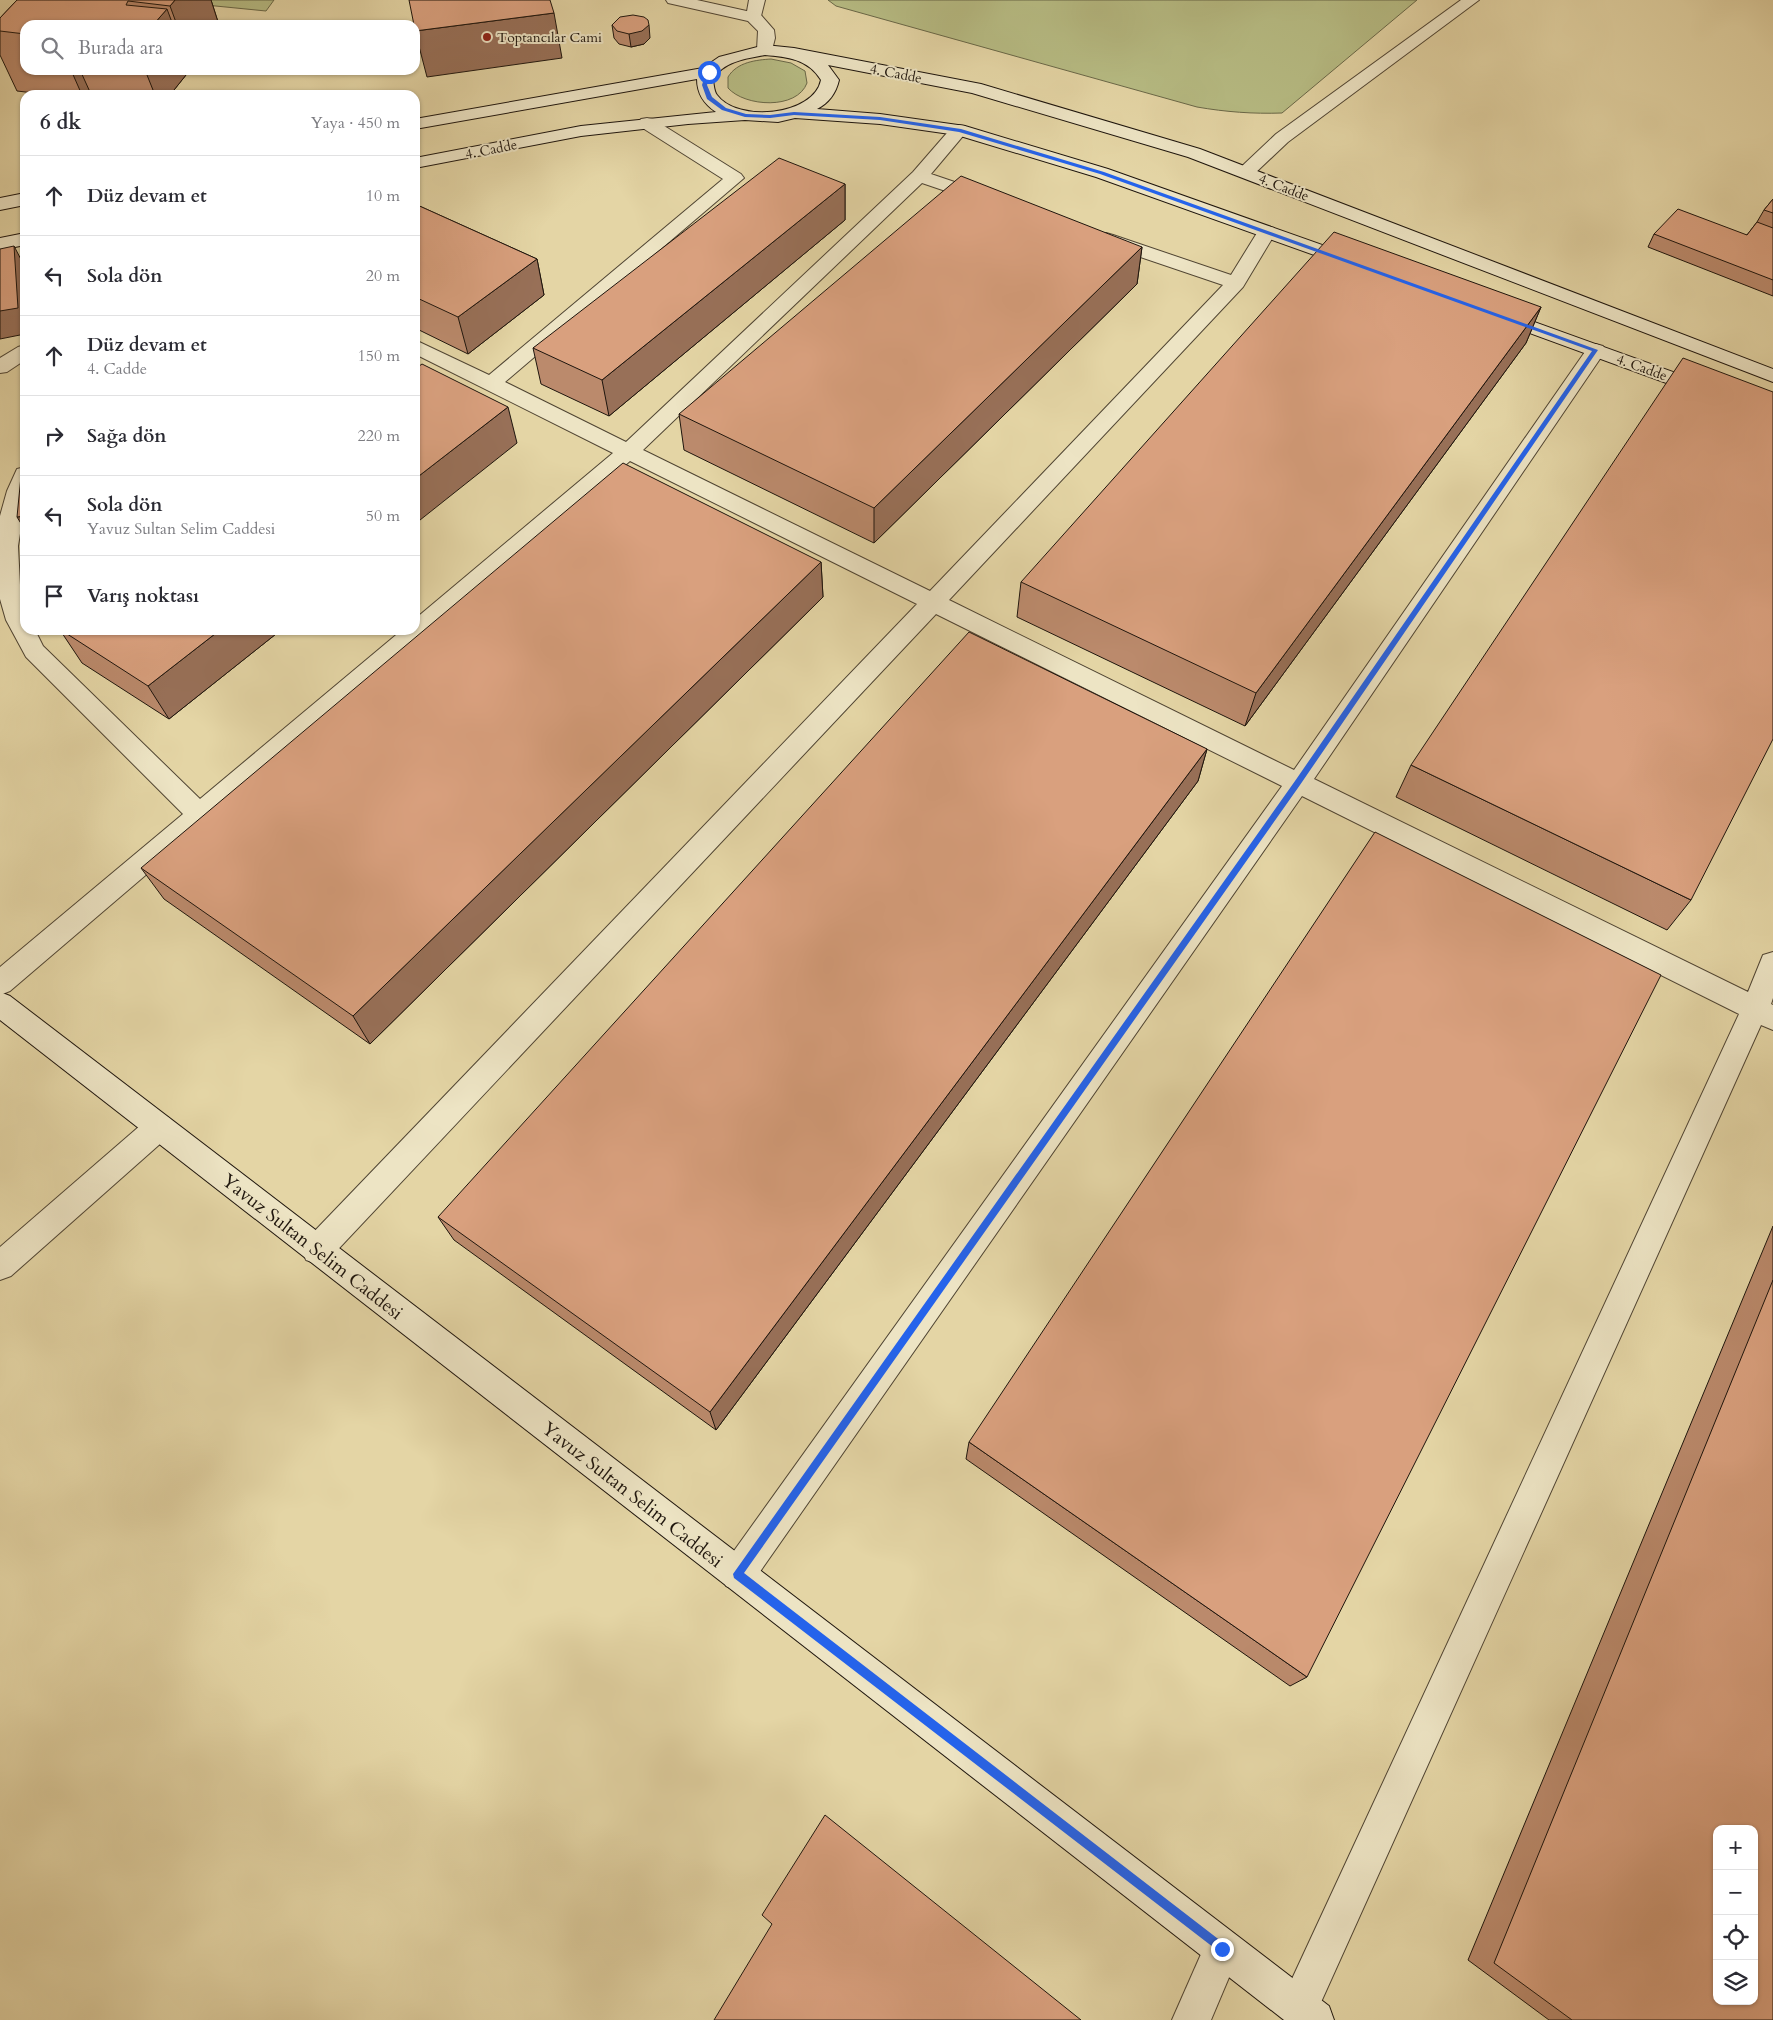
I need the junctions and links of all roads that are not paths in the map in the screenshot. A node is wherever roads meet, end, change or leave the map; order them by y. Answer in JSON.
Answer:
{"nodes":[{"id":1,"x":674,"y":0,"type":"edge"},
{"id":2,"x":757,"y":0,"type":"edge"},
{"id":3,"x":1471,"y":0,"type":"edge"},
{"id":4,"x":754,"y":17,"type":"junction"},
{"id":5,"x":765,"y":50,"type":"junction"},
{"id":6,"x":809,"y":57,"type":"junction"},
{"id":7,"x":709,"y":72,"type":"junction"},
{"id":8,"x":794,"y":113,"type":"junction"},
{"id":9,"x":745,"y":115,"type":"junction"},
{"id":10,"x":420,"y":123,"type":"edge"},
{"id":11,"x":647,"y":124,"type":"junction"},
{"id":12,"x":959,"y":130,"type":"junction"},
{"id":13,"x":420,"y":162,"type":"edge"},
{"id":14,"x":1246,"y":172,"type":"junction"},
{"id":15,"x":919,"y":176,"type":"junction"},
{"id":16,"x":20,"y":200,"type":"edge"},
{"id":17,"x":0,"y":204,"type":"edge"},
{"id":18,"x":1003,"y":204,"type":"edge"},
{"id":19,"x":1267,"y":232,"type":"junction"},
{"id":20,"x":1087,"y":233,"type":"edge"},
{"id":21,"x":20,"y":240,"type":"edge"},
{"id":22,"x":0,"y":244,"type":"edge"},
{"id":23,"x":1370,"y":269,"type":"edge"},
{"id":24,"x":1236,"y":283,"type":"junction"},
{"id":25,"x":1483,"y":309,"type":"edge"},
{"id":26,"x":420,"y":348,"type":"edge"},
{"id":27,"x":1596,"y":350,"type":"junction"},
{"id":28,"x":20,"y":354,"type":"edge"},
{"id":29,"x":0,"y":367,"type":"edge"},
{"id":30,"x":1773,"y":376,"type":"edge"},
{"id":31,"x":491,"y":384,"type":"junction"},
{"id":32,"x":1773,"y":415,"type":"edge"},
{"id":33,"x":628,"y":452,"type":"junction"},
{"id":34,"x":20,"y":485,"type":"edge"},
{"id":35,"x":932,"y":602,"type":"junction"},
{"id":36,"x":20,"y":622,"type":"edge"},
{"id":37,"x":420,"y":628,"type":"edge"},
{"id":38,"x":26,"y":635,"type":"edge"},
{"id":39,"x":411,"y":635,"type":"edge"},
{"id":40,"x":1298,"y":783,"type":"junction"},
{"id":41,"x":199,"y":814,"type":"junction"},
{"id":42,"x":1773,"y":963,"type":"edge"},
{"id":43,"x":0,"y":983,"type":"edge"},
{"id":44,"x":0,"y":1004,"type":"edge"},
{"id":45,"x":1764,"y":1014,"type":"edge"},
{"id":46,"x":159,"y":1127,"type":"junction"},
{"id":47,"x":317,"y":1250,"type":"junction"},
{"id":48,"x":0,"y":1266,"type":"edge"},
{"id":49,"x":738,"y":1574,"type":"junction"},
{"id":50,"x":1222,"y":1949,"type":"junction"},
{"id":51,"x":1307,"y":2014,"type":"edge"},
{"id":52,"x":1191,"y":2020,"type":"edge"}],
"edges":[{"from":1,"to":4,"type":"street"},
{"from":2,"to":4,"type":"street"},
{"from":3,"to":14,"type":"street"},
{"from":4,"to":5,"type":"street"},
{"from":5,"to":6,"type":"street","name":"4. Cadde"},
{"from":5,"to":7,"type":"street","name":"4. Cadde"},
{"from":6,"to":8,"type":"street"},
{"from":6,"to":14,"type":"street","name":"4. Cadde"},
{"from":7,"to":9,"type":"street"},
{"from":7,"to":10,"type":"street"},
{"from":8,"to":9,"type":"street"},
{"from":8,"to":12,"type":"street"},
{"from":9,"to":11,"type":"street","name":"4. Cadde"},
{"from":11,"to":13,"type":"street","name":"4. Cadde"},
{"from":11,"to":31,"type":"street"},
{"from":12,"to":15,"type":"street"},
{"from":12,"to":19,"type":"street"},
{"from":14,"to":30,"type":"street","name":"4. Cadde"},
{"from":15,"to":18,"type":"street"},
{"from":15,"to":33,"type":"street"},
{"from":16,"to":17,"type":"street"},
{"from":19,"to":23,"type":"street"},
{"from":19,"to":24,"type":"street"},
{"from":20,"to":24,"type":"street"},
{"from":21,"to":22,"type":"street"},
{"from":24,"to":35,"type":"street"},
{"from":25,"to":27,"type":"street","name":"4. Cadde"},
{"from":26,"to":31,"type":"street"},
{"from":27,"to":32,"type":"street","name":"4. Cadde"},
{"from":27,"to":40,"type":"street"},
{"from":28,"to":29,"type":"street"},
{"from":31,"to":33,"type":"street"},
{"from":33,"to":35,"type":"street"},
{"from":33,"to":37,"type":"street"},
{"from":34,"to":36,"type":"street"},
{"from":35,"to":40,"type":"street"},
{"from":35,"to":47,"type":"street"},
{"from":38,"to":41,"type":"street"},
{"from":39,"to":41,"type":"street"},
{"from":40,"to":45,"type":"street"},
{"from":40,"to":49,"type":"street"},
{"from":41,"to":43,"type":"street"},
{"from":42,"to":45,"type":"street"},
{"from":44,"to":46,"type":"street","name":"Yavuz Sultan Selim Caddesi"},
{"from":45,"to":51,"type":"street"},
{"from":46,"to":47,"type":"street","name":"Yavuz Sultan Selim Caddesi"},
{"from":46,"to":48,"type":"street"},
{"from":47,"to":49,"type":"street","name":"Yavuz Sultan Selim Caddesi"},
{"from":49,"to":50,"type":"street","name":"Yavuz Sultan Selim Caddesi"},
{"from":50,"to":51,"type":"street","name":"Yavuz Sultan Selim Caddesi"},
{"from":50,"to":52,"type":"street"}]}
